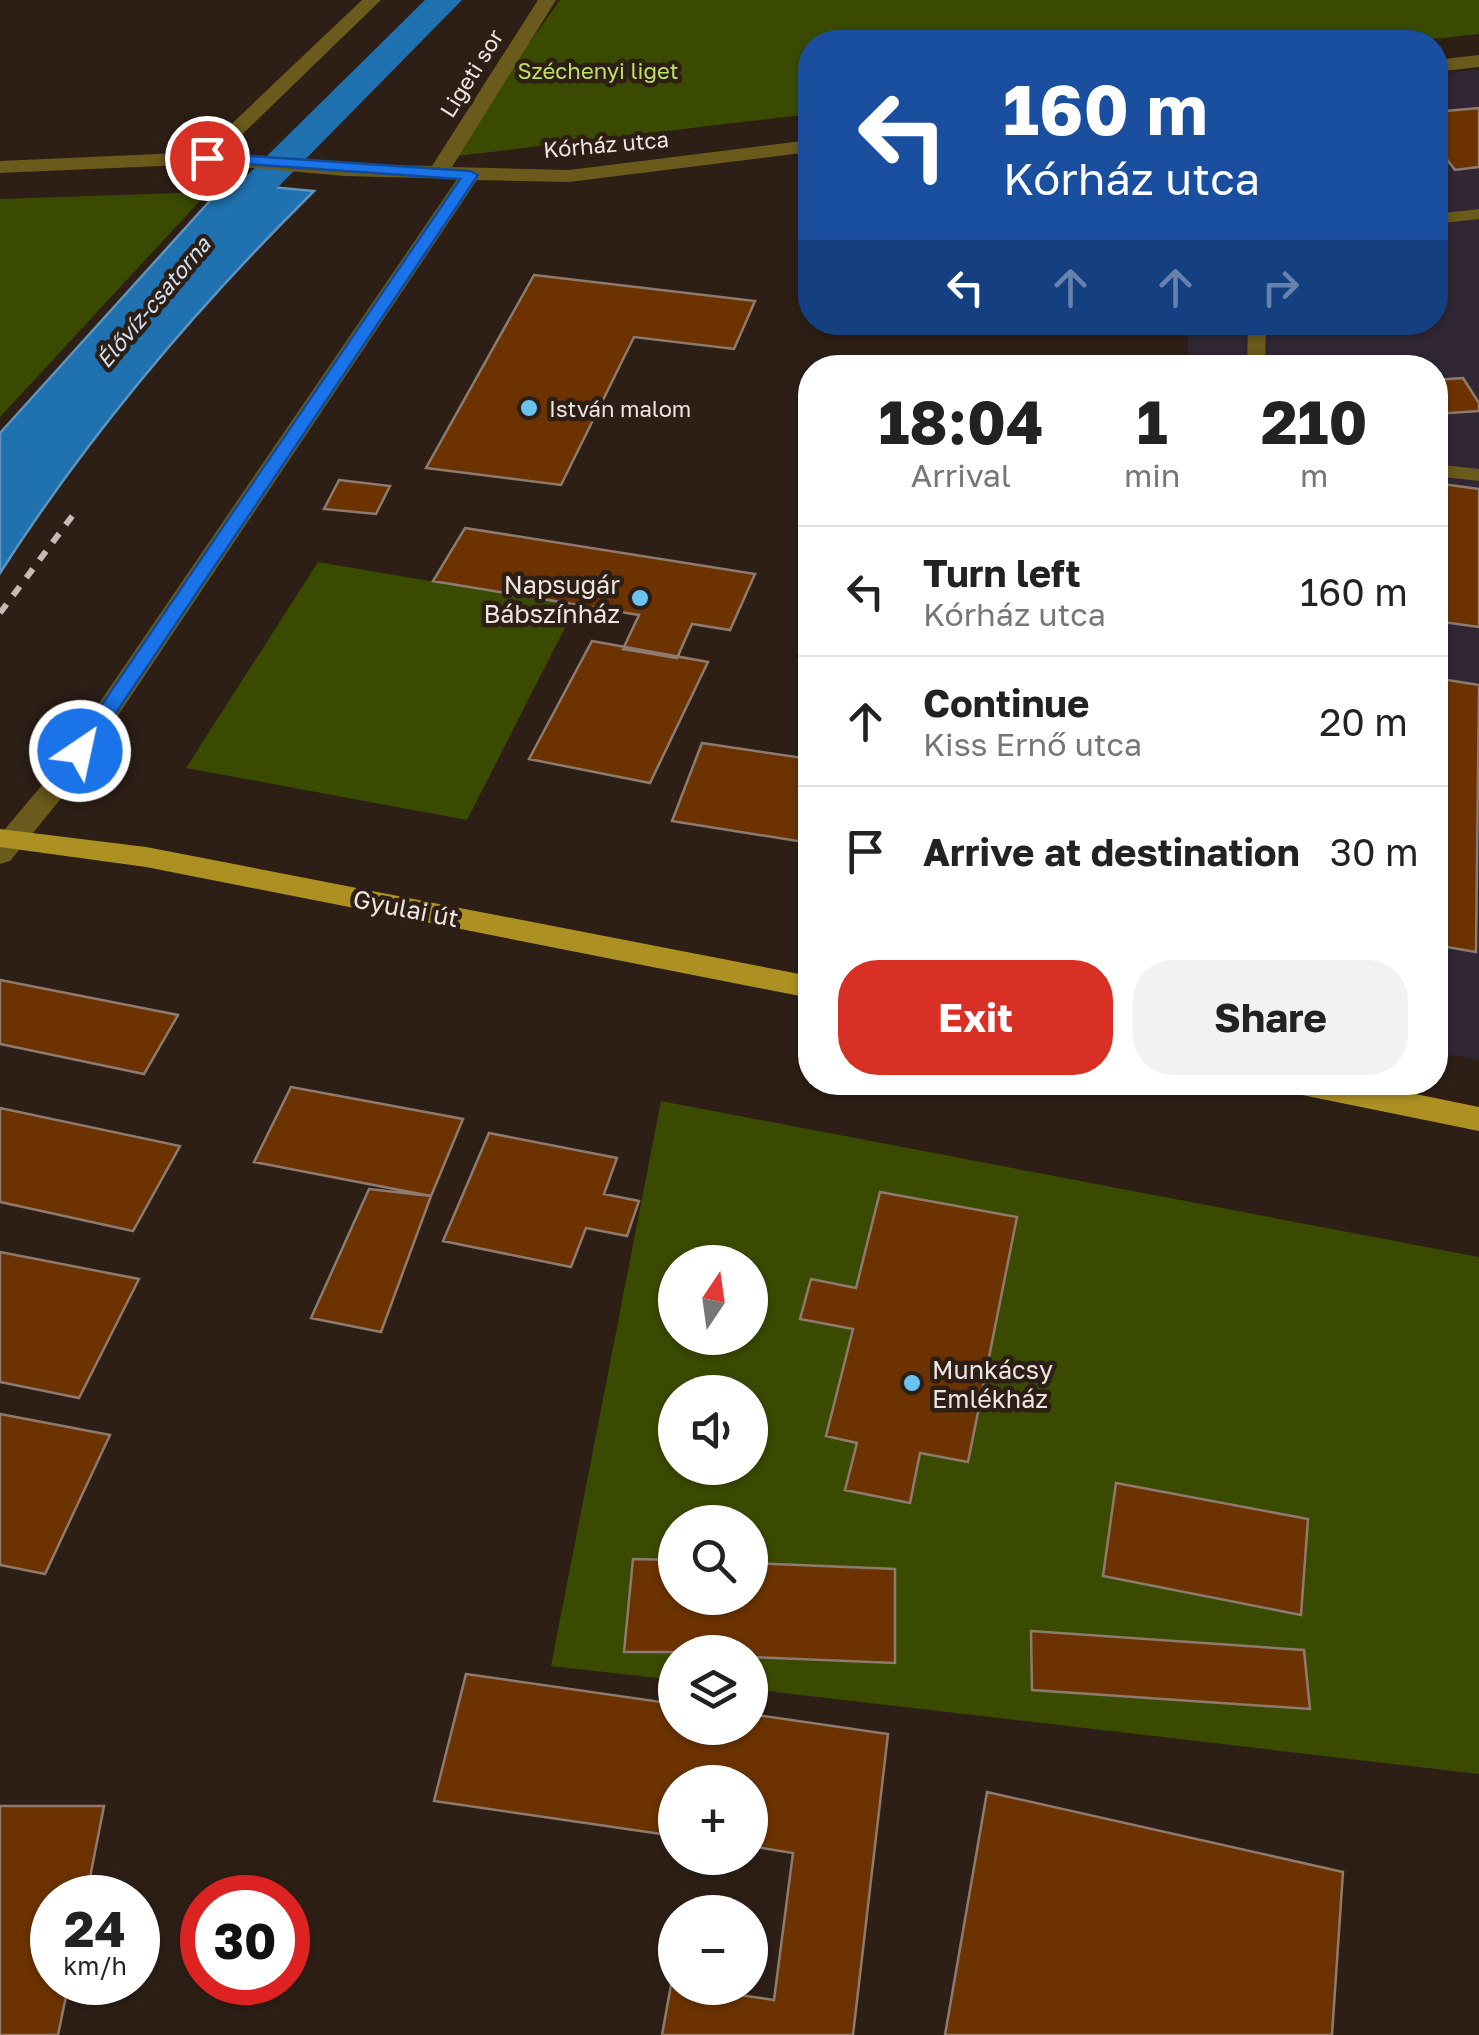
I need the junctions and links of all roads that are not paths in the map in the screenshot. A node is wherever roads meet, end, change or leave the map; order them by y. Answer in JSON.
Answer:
{"nodes":[{"id":1,"x":372,"y":0,"type":"edge"},
{"id":2,"x":546,"y":0,"type":"edge"},
{"id":3,"x":1479,"y":61,"type":"edge"},
{"id":4,"x":1448,"y":65,"type":"edge"},
{"id":5,"x":798,"y":148,"type":"edge"},
{"id":6,"x":207,"y":158,"type":"junction"},
{"id":7,"x":0,"y":166,"type":"edge"},
{"id":8,"x":438,"y":172,"type":"junction"},
{"id":9,"x":470,"y":175,"type":"junction"},
{"id":10,"x":1479,"y":214,"type":"edge"},
{"id":11,"x":1448,"y":217,"type":"edge"},
{"id":12,"x":1448,"y":471,"type":"edge"},
{"id":13,"x":1479,"y":475,"type":"edge"},
{"id":14,"x":4,"y":844,"type":"edge"},
{"id":15,"x":798,"y":984,"type":"edge"},
{"id":16,"x":1361,"y":1095,"type":"edge"},
{"id":17,"x":1479,"y":1119,"type":"edge"}],
"edges":[{"from":1,"to":6,"type":"street"},
{"from":2,"to":8,"type":"street","name":"Ligeti sor"},
{"from":3,"to":4,"type":"street"},
{"from":5,"to":9,"type":"street","name":"Kórház utca"},
{"from":6,"to":7,"type":"street","name":"Kórház utca"},
{"from":6,"to":8,"type":"street","name":"Kórház utca"},
{"from":8,"to":9,"type":"street","name":"Kórház utca"},
{"from":9,"to":14,"type":"street"},
{"from":10,"to":11,"type":"lane"},
{"from":12,"to":13,"type":"lane"},
{"from":14,"to":15,"type":"main road","name":"Gyulai út"},
{"from":16,"to":17,"type":"main road"}]}
